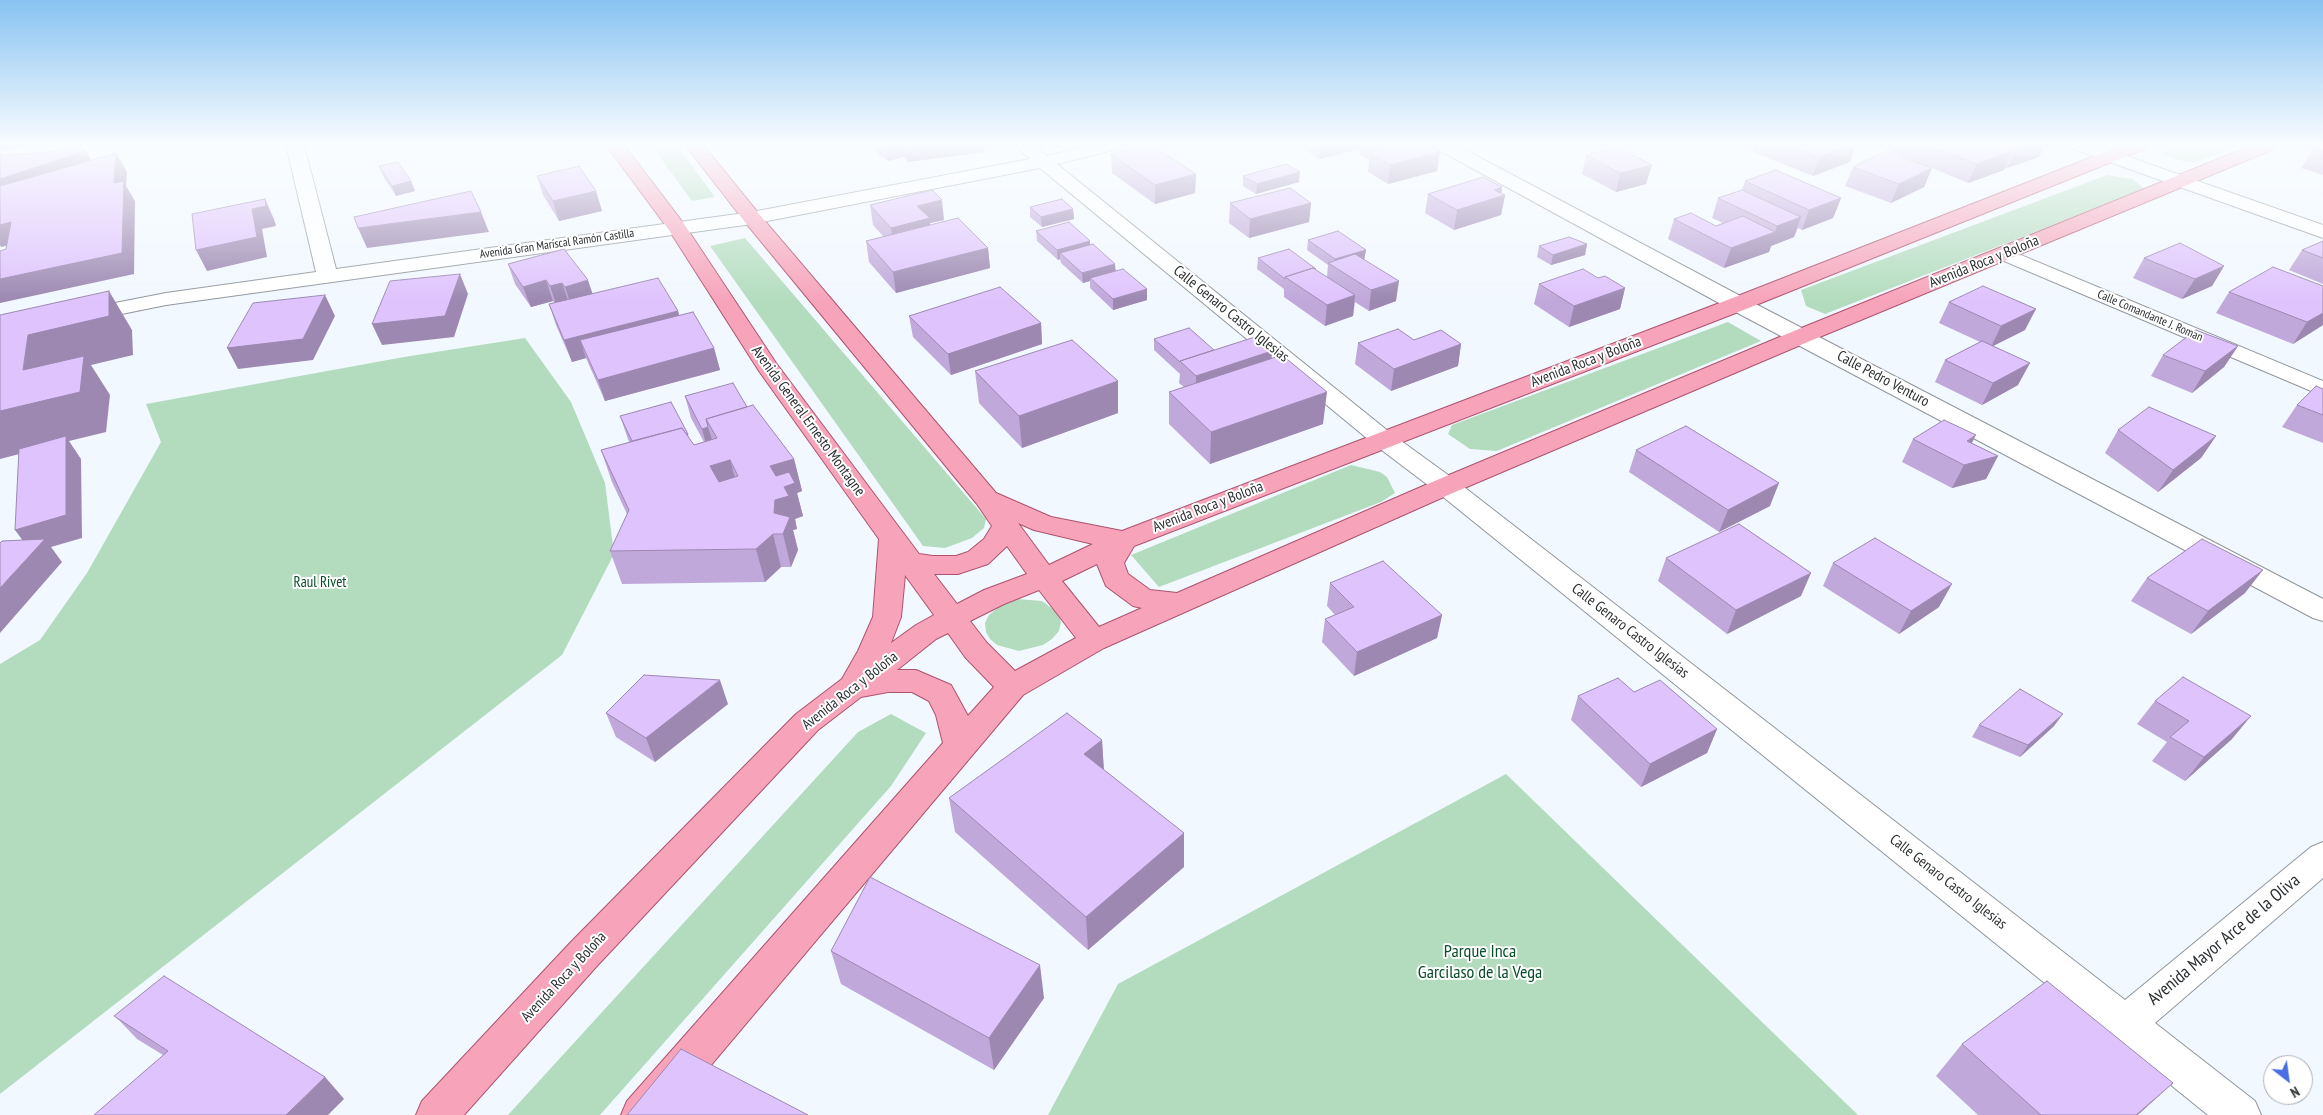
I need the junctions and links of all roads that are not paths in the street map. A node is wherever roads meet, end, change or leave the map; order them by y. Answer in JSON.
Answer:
{"nodes":[{"id":1,"x":307,"y":197,"type":"edge"},
{"id":2,"x":654,"y":197,"type":"edge"},
{"id":3,"x":735,"y":197,"type":"edge"},
{"id":4,"x":843,"y":197,"type":"edge"},
{"id":5,"x":1088,"y":197,"type":"edge"},
{"id":6,"x":1541,"y":197,"type":"edge"},
{"id":7,"x":2006,"y":197,"type":"edge"},
{"id":8,"x":2139,"y":197,"type":"edge"},
{"id":9,"x":2226,"y":197,"type":"edge"},
{"id":10,"x":752,"y":218,"type":"junction"},
{"id":11,"x":677,"y":228,"type":"junction"},
{"id":12,"x":2323,"y":232,"type":"edge"},
{"id":13,"x":2004,"y":254,"type":"junction"},
{"id":14,"x":326,"y":276,"type":"junction"},
{"id":15,"x":1738,"y":304,"type":"junction"},
{"id":16,"x":67,"y":319,"type":"edge"},
{"id":17,"x":1802,"y":336,"type":"junction"},
{"id":18,"x":2323,"y":389,"type":"edge"},
{"id":19,"x":1384,"y":440,"type":"junction"},
{"id":20,"x":1446,"y":486,"type":"junction"},
{"id":21,"x":986,"y":498,"type":"junction"},
{"id":22,"x":1005,"y":527,"type":"junction"},
{"id":23,"x":893,"y":539,"type":"junction"},
{"id":24,"x":1124,"y":540,"type":"junction"},
{"id":25,"x":910,"y":562,"type":"junction"},
{"id":26,"x":1044,"y":578,"type":"junction"},
{"id":27,"x":1178,"y":603,"type":"junction"},
{"id":28,"x":2323,"y":611,"type":"edge"},
{"id":29,"x":952,"y":618,"type":"junction"},
{"id":30,"x":1094,"y":641,"type":"junction"},
{"id":31,"x":852,"y":687,"type":"junction"},
{"id":32,"x":1012,"y":687,"type":"junction"},
{"id":33,"x":960,"y":745,"type":"junction"},
{"id":34,"x":2323,"y":857,"type":"edge"},
{"id":35,"x":2126,"y":1023,"type":"junction"},
{"id":36,"x":436,"y":1115,"type":"edge"},
{"id":37,"x":642,"y":1115,"type":"edge"},
{"id":38,"x":2240,"y":1115,"type":"edge"}],
"edges":[{"from":1,"to":14,"type":"street"},
{"from":2,"to":11,"type":"main road","name":"Avenida General Ernesto Montagne"},
{"from":3,"to":10,"type":"main road"},
{"from":4,"to":10,"type":"street","name":"Avenida Gran Maríscal Ramón Castilla"},
{"from":5,"to":19,"type":"street","name":"Calle Genaro Castro Iglesias"},
{"from":6,"to":15,"type":"street","name":"Calle Pedro Venturo"},
{"from":7,"to":15,"type":"main road","name":"Avenida Roca y Boloña"},
{"from":8,"to":13,"type":"main road","name":"Avenida Roca y Boloña"},
{"from":9,"to":12,"type":"street"},
{"from":10,"to":11,"type":"street","name":"Avenida Gran Maríscal Ramón Castilla"},
{"from":10,"to":21,"type":"main road"},
{"from":11,"to":14,"type":"street","name":"Avenida Gran Maríscal Ramón Castilla"},
{"from":11,"to":23,"type":"main road","name":"Avenida General Ernesto Montagne"},
{"from":13,"to":17,"type":"main road","name":"Avenida Roca y Boloña"},
{"from":13,"to":18,"type":"street","name":"Calle Comandante J. Roman"},
{"from":14,"to":16,"type":"street","name":"Avenida Gran Maríscal Ramón Castilla"},
{"from":15,"to":17,"type":"street","name":"Calle Pedro Venturo"},
{"from":15,"to":19,"type":"main road","name":"Avenida Roca y Boloña"},
{"from":17,"to":20,"type":"main road","name":"Avenida Roca y Boloña"},
{"from":17,"to":28,"type":"street","name":"Calle Pedro Venturo"},
{"from":19,"to":20,"type":"street","name":"Calle Genaro Castro Iglesias"},
{"from":19,"to":24,"type":"main road","name":"Avenida Roca y Boloña"},
{"from":20,"to":27,"type":"main road","name":"Avenida Roca y Boloña"},
{"from":20,"to":35,"type":"street","name":"Calle Genaro Castro Iglesias"},
{"from":21,"to":22,"type":"main road"},
{"from":21,"to":24,"type":"main road"},
{"from":22,"to":25,"type":"main road"},
{"from":22,"to":26,"type":"main road"},
{"from":23,"to":25,"type":"main road","name":"Avenida General Ernesto Montagne"},
{"from":23,"to":31,"type":"main road"},
{"from":24,"to":26,"type":"main road","name":"Avenida Roca y Boloña"},
{"from":24,"to":27,"type":"main road"},
{"from":25,"to":29,"type":"main road","name":"Avenida General Ernesto Montagne"},
{"from":26,"to":29,"type":"main road","name":"Avenida Roca y Boloña"},
{"from":26,"to":30,"type":"main road"},
{"from":27,"to":30,"type":"main road","name":"Avenida Roca y Boloña"},
{"from":29,"to":31,"type":"main road","name":"Avenida Roca y Boloña"},
{"from":29,"to":32,"type":"main road","name":"Avenida General Ernesto Montagne"},
{"from":30,"to":32,"type":"main road","name":"Avenida Roca y Boloña"},
{"from":31,"to":33,"type":"main road"},
{"from":31,"to":36,"type":"main road","name":"Avenida Roca y Boloña"},
{"from":32,"to":33,"type":"main road","name":"Avenida Roca y Boloña"},
{"from":33,"to":37,"type":"main road","name":"Avenida Roca y Boloña"},
{"from":34,"to":35,"type":"street","name":"Avenida Mayor Arce de la Oliva"},
{"from":35,"to":38,"type":"street","name":"Calle Genaro Castro Iglesias"}]}
